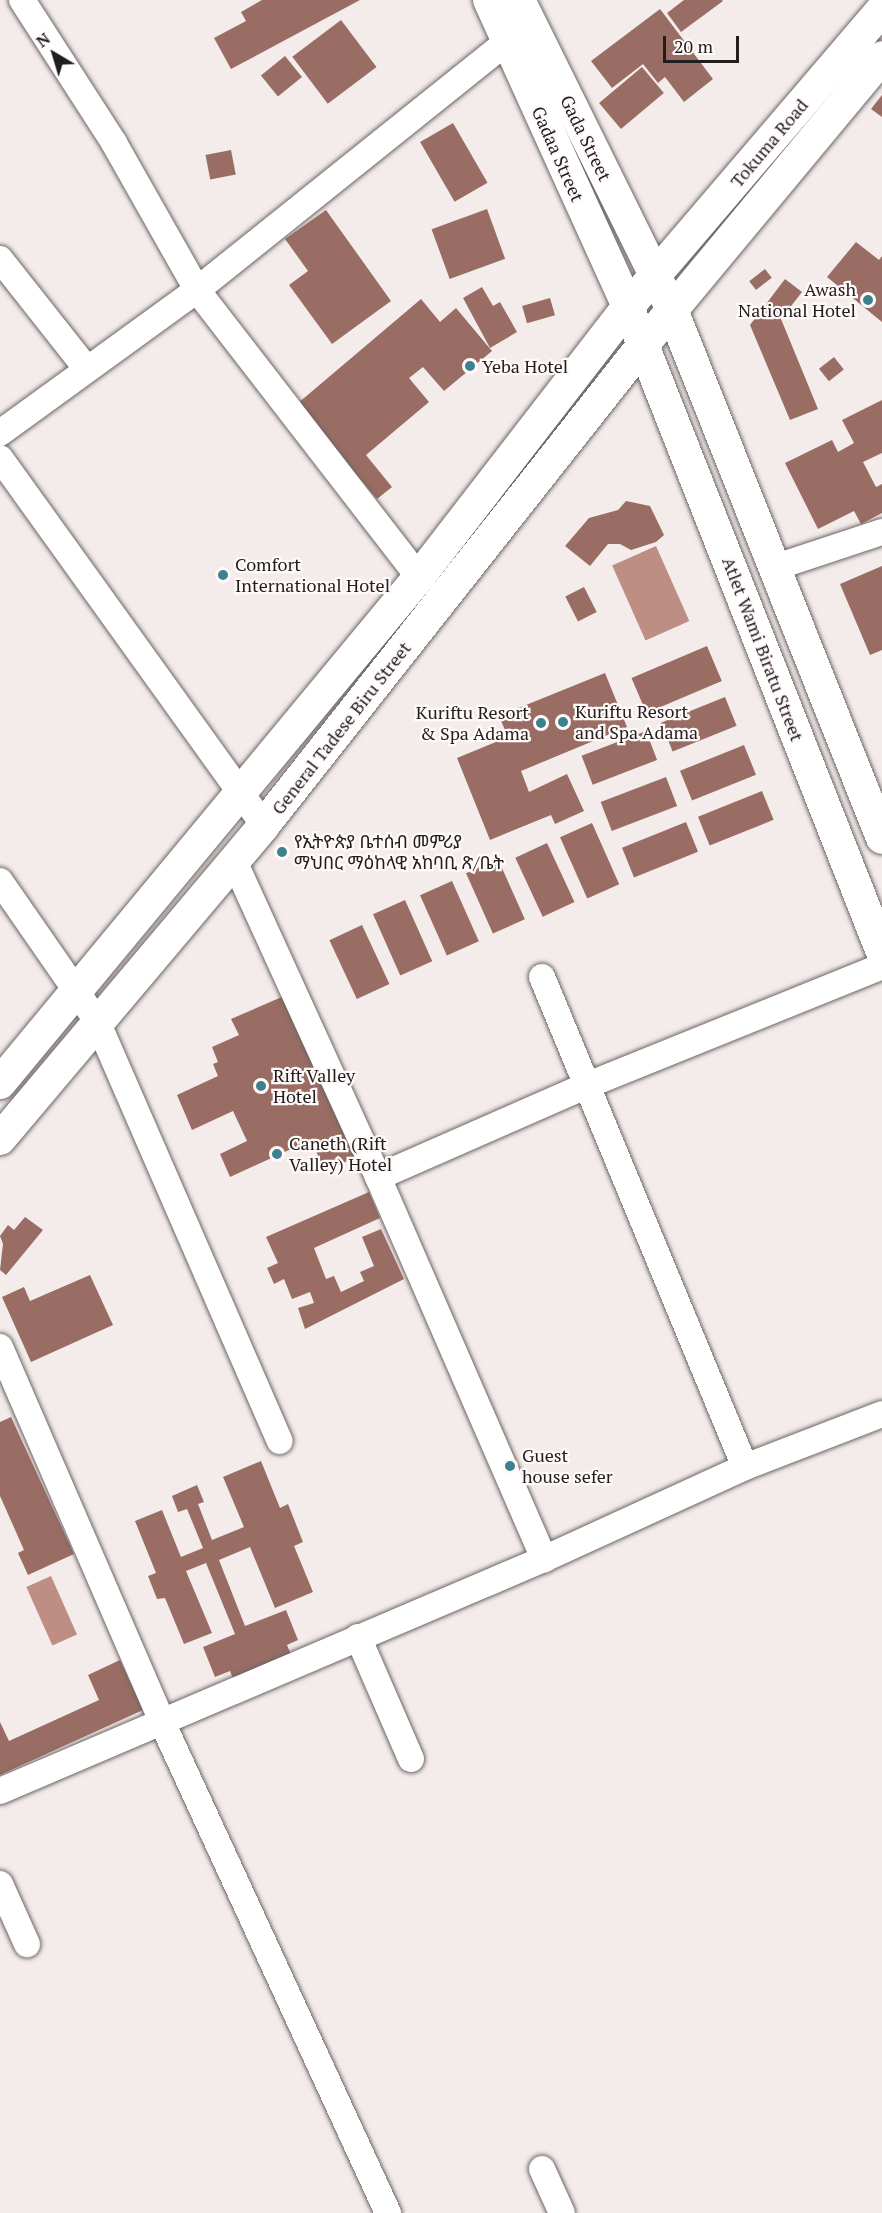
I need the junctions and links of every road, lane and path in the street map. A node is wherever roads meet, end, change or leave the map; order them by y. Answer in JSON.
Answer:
{"nodes":[{"id":1,"x":22,"y":0,"type":"edge"},
{"id":2,"x":489,"y":0,"type":"edge"},
{"id":3,"x":519,"y":0,"type":"edge"},
{"id":4,"x":876,"y":17,"type":"edge"},
{"id":5,"x":507,"y":42,"type":"junction"},
{"id":6,"x":841,"y":58,"type":"junction"},
{"id":7,"x":873,"y":68,"type":"edge"},
{"id":8,"x":0,"y":260,"type":"edge"},
{"id":9,"x":656,"y":276,"type":"junction"},
{"id":10,"x":196,"y":290,"type":"junction"},
{"id":11,"x":628,"y":307,"type":"junction"},
{"id":12,"x":672,"y":310,"type":"junction"},
{"id":13,"x":644,"y":345,"type":"junction"},
{"id":14,"x":86,"y":368,"type":"junction"},
{"id":15,"x":0,"y":433,"type":"edge"},
{"id":16,"x":0,"y":458,"type":"edge"},
{"id":17,"x":882,"y":532,"type":"edge"},
{"id":18,"x":776,"y":567,"type":"junction"},
{"id":19,"x":419,"y":577,"type":"junction"},
{"id":20,"x":239,"y":795,"type":"junction"},
{"id":21,"x":264,"y":825,"type":"junction"},
{"id":22,"x":882,"y":838,"type":"edge"},
{"id":23,"x":234,"y":861,"type":"junction"},
{"id":24,"x":0,"y":881,"type":"edge"},
{"id":25,"x":882,"y":952,"type":"edge"},
{"id":26,"x":882,"y":966,"type":"edge"},
{"id":27,"x":542,"y":977,"type":"dead end"},
{"id":28,"x":78,"y":989,"type":"junction"},
{"id":29,"x":98,"y":1021,"type":"junction"},
{"id":30,"x":0,"y":1083,"type":"edge"},
{"id":31,"x":588,"y":1085,"type":"junction"},
{"id":32,"x":0,"y":1138,"type":"edge"},
{"id":33,"x":378,"y":1177,"type":"junction"},
{"id":34,"x":0,"y":1347,"type":"edge"},
{"id":35,"x":882,"y":1414,"type":"edge"},
{"id":36,"x":280,"y":1441,"type":"dead end"},
{"id":37,"x":745,"y":1467,"type":"junction"},
{"id":38,"x":544,"y":1559,"type":"junction"},
{"id":39,"x":358,"y":1637,"type":"junction"},
{"id":40,"x":162,"y":1722,"type":"junction"},
{"id":41,"x":411,"y":1759,"type":"dead end"},
{"id":42,"x":0,"y":1791,"type":"edge"},
{"id":43,"x":0,"y":1884,"type":"edge"},
{"id":44,"x":27,"y":1944,"type":"dead end"},
{"id":45,"x":542,"y":2169,"type":"dead end"},
{"id":46,"x":388,"y":2213,"type":"edge"},
{"id":47,"x":562,"y":2213,"type":"edge"}],
"edges":[{"from":1,"to":10,"type":"street"},
{"from":2,"to":5,"type":"main road","name":"Gadaa Street"},
{"from":3,"to":9,"type":"main road","name":"Gada Street"},
{"from":4,"to":6,"type":"main road","name":"Tokuma Road"},
{"from":5,"to":10,"type":"street"},
{"from":5,"to":11,"type":"main road","name":"Gadaa Street"},
{"from":6,"to":7,"type":"main road"},
{"from":6,"to":9,"type":"main road","name":"Tokuma Road"},
{"from":7,"to":12,"type":"main road","name":"Tokuma Road"},
{"from":8,"to":14,"type":"street"},
{"from":9,"to":11,"type":"main road","name":"General Tadese Biru Street"},
{"from":9,"to":12,"type":"main road","name":"Gada Street"},
{"from":10,"to":14,"type":"street"},
{"from":10,"to":19,"type":"street"},
{"from":11,"to":13,"type":"main road","name":"Gadaa Street"},
{"from":11,"to":19,"type":"main road","name":"General Tadese Biru Street"},
{"from":12,"to":13,"type":"main road","name":"General Tadese Biru Street"},
{"from":12,"to":18,"type":"main road"},
{"from":13,"to":21,"type":"main road","name":"General Tadese Biru Street"},
{"from":13,"to":25,"type":"main road","name":"Atlet Wami Biratu Street"},
{"from":14,"to":15,"type":"street"},
{"from":16,"to":20,"type":"street"},
{"from":17,"to":18,"type":"street"},
{"from":18,"to":22,"type":"main road"},
{"from":19,"to":20,"type":"main road","name":"General Tadese Biru Street"},
{"from":20,"to":21,"type":"street"},
{"from":20,"to":28,"type":"main road","name":"General Tadese Biru Street"},
{"from":21,"to":23,"type":"main road","name":"General Tadese Biru Street"},
{"from":23,"to":29,"type":"main road","name":"General Tadese Biru Street"},
{"from":23,"to":33,"type":"street"},
{"from":24,"to":28,"type":"street"},
{"from":26,"to":31,"type":"street"},
{"from":27,"to":31,"type":"street"},
{"from":28,"to":29,"type":"street"},
{"from":28,"to":30,"type":"main road","name":"General Tadese Biru Street"},
{"from":29,"to":32,"type":"main road","name":"General Tadese Biru Street"},
{"from":29,"to":36,"type":"street"},
{"from":31,"to":33,"type":"street"},
{"from":31,"to":37,"type":"street"},
{"from":33,"to":38,"type":"street"},
{"from":34,"to":40,"type":"street"},
{"from":35,"to":37,"type":"street"},
{"from":37,"to":38,"type":"street"},
{"from":38,"to":39,"type":"street"},
{"from":39,"to":40,"type":"street"},
{"from":39,"to":41,"type":"street"},
{"from":40,"to":42,"type":"street"},
{"from":40,"to":46,"type":"street"},
{"from":43,"to":44,"type":"street"},
{"from":45,"to":47,"type":"street"}]}
